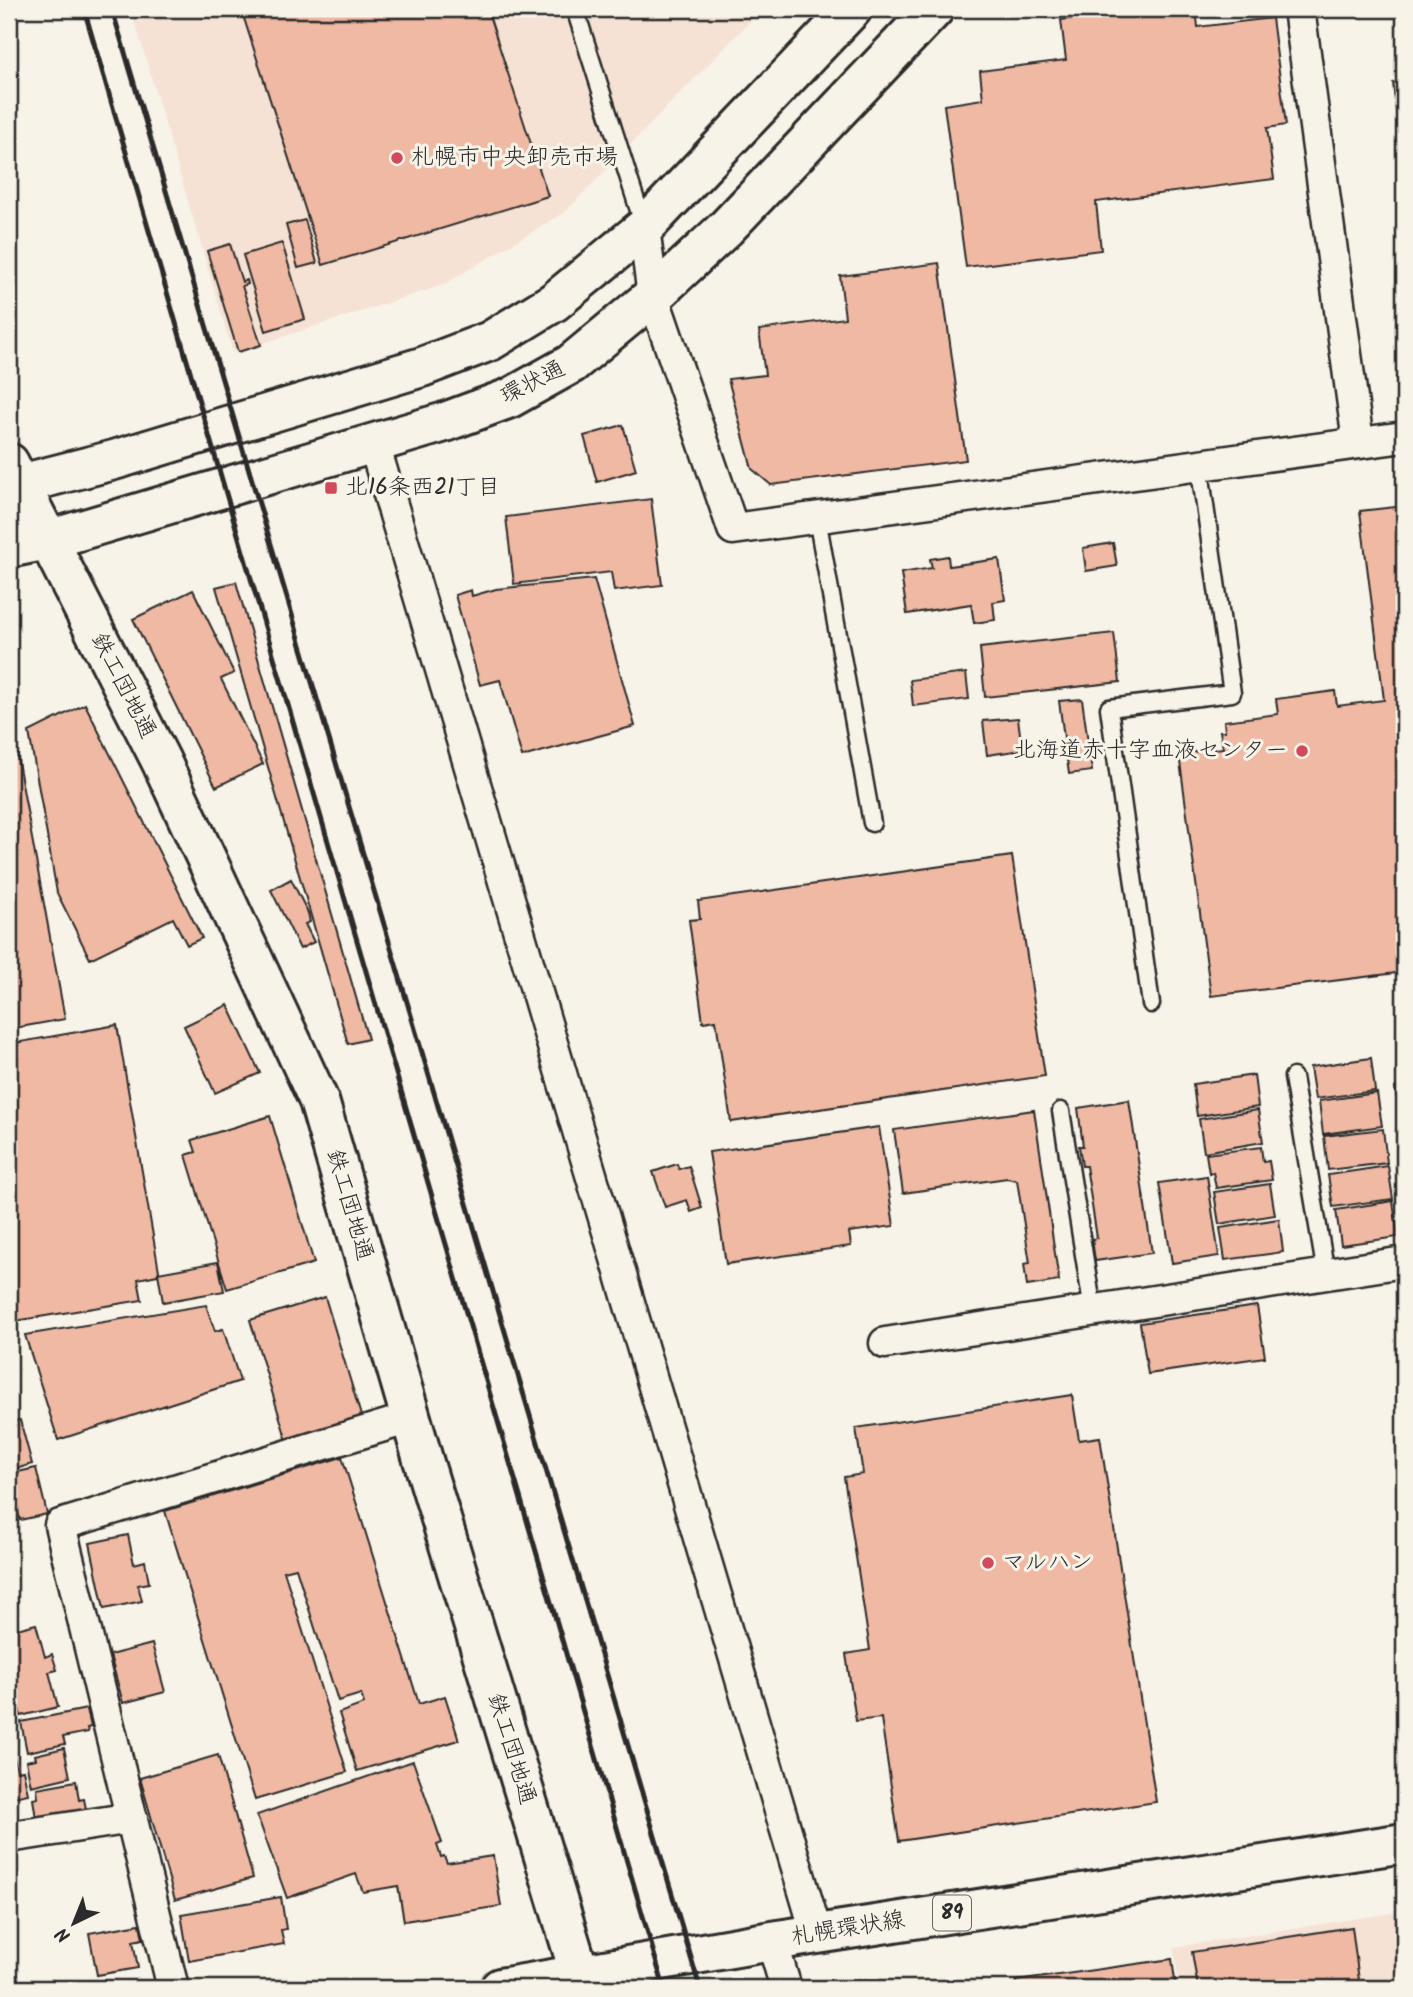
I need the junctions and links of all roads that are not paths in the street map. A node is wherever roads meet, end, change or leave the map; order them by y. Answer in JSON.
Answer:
{"nodes":[{"id":1,"x":575,"y":9,"type":"edge"},
{"id":2,"x":852,"y":9,"type":"edge"},
{"id":3,"x":934,"y":9,"type":"edge"},
{"id":4,"x":1299,"y":9,"type":"edge"},
{"id":5,"x":644,"y":228,"type":"junction"},
{"id":6,"x":653,"y":296,"type":"junction"},
{"id":7,"x":1404,"y":437,"type":"edge"},
{"id":8,"x":1358,"y":442,"type":"junction"},
{"id":9,"x":374,"y":444,"type":"junction"},
{"id":10,"x":1199,"y":464,"type":"junction"},
{"id":11,"x":13,"y":479,"type":"edge"},
{"id":12,"x":817,"y":518,"type":"junction"},
{"id":13,"x":48,"y":540,"type":"junction"},
{"id":14,"x":9,"y":548,"type":"edge"},
{"id":15,"x":872,"y":823,"type":"dead end"},
{"id":16,"x":1151,"y":1004,"type":"dead end"},
{"id":17,"x":1293,"y":1077,"type":"dead end"},
{"id":18,"x":1061,"y":1111,"type":"dead end"},
{"id":19,"x":1404,"y":1262,"type":"edge"},
{"id":20,"x":1326,"y":1274,"type":"junction"},
{"id":21,"x":1093,"y":1311,"type":"junction"},
{"id":22,"x":884,"y":1343,"type":"dead end"},
{"id":23,"x":410,"y":1418,"type":"junction"},
{"id":24,"x":132,"y":1818,"type":"junction"},
{"id":25,"x":9,"y":1837,"type":"edge"},
{"id":26,"x":1404,"y":1843,"type":"edge"},
{"id":27,"x":817,"y":1934,"type":"junction"},
{"id":28,"x":772,"y":1941,"type":"junction"},
{"id":29,"x":583,"y":1982,"type":"edge"},
{"id":30,"x":173,"y":1988,"type":"edge"},
{"id":31,"x":500,"y":1988,"type":"edge"},
{"id":32,"x":786,"y":1988,"type":"edge"}],
"edges":[{"from":1,"to":5,"type":"lane"},
{"from":2,"to":5,"type":"street"},
{"from":3,"to":6,"type":"street","name":"環状通"},
{"from":4,"to":8,"type":"street"},
{"from":5,"to":6,"type":"street"},
{"from":5,"to":11,"type":"street"},
{"from":6,"to":9,"type":"street","name":"環状通"},
{"from":6,"to":12,"type":"street"},
{"from":7,"to":8,"type":"street"},
{"from":8,"to":10,"type":"street"},
{"from":9,"to":13,"type":"street","name":"環状通"},
{"from":9,"to":27,"type":"street"},
{"from":10,"to":12,"type":"street"},
{"from":10,"to":16,"type":"lane"},
{"from":11,"to":13,"type":"street","name":"鉄工団地通"},
{"from":12,"to":15,"type":"lane"},
{"from":13,"to":14,"type":"street","name":"環状通"},
{"from":13,"to":23,"type":"street","name":"鉄工団地通"},
{"from":17,"to":20,"type":"lane"},
{"from":18,"to":21,"type":"lane"},
{"from":19,"to":20,"type":"street"},
{"from":20,"to":21,"type":"street"},
{"from":21,"to":22,"type":"street"},
{"from":23,"to":24,"type":"street"},
{"from":23,"to":29,"type":"street","name":"鉄工団地通"},
{"from":24,"to":25,"type":"street"},
{"from":24,"to":30,"type":"street"},
{"from":26,"to":27,"type":"street","name":"札幌環状線","number":"89"},
{"from":27,"to":28,"type":"street","name":"札幌環状線","number":"89"},
{"from":28,"to":29,"type":"street","name":"札幌環状線","number":"89"},
{"from":28,"to":32,"type":"street"},
{"from":29,"to":31,"type":"street","name":"札幌環状線","number":"89"}]}
